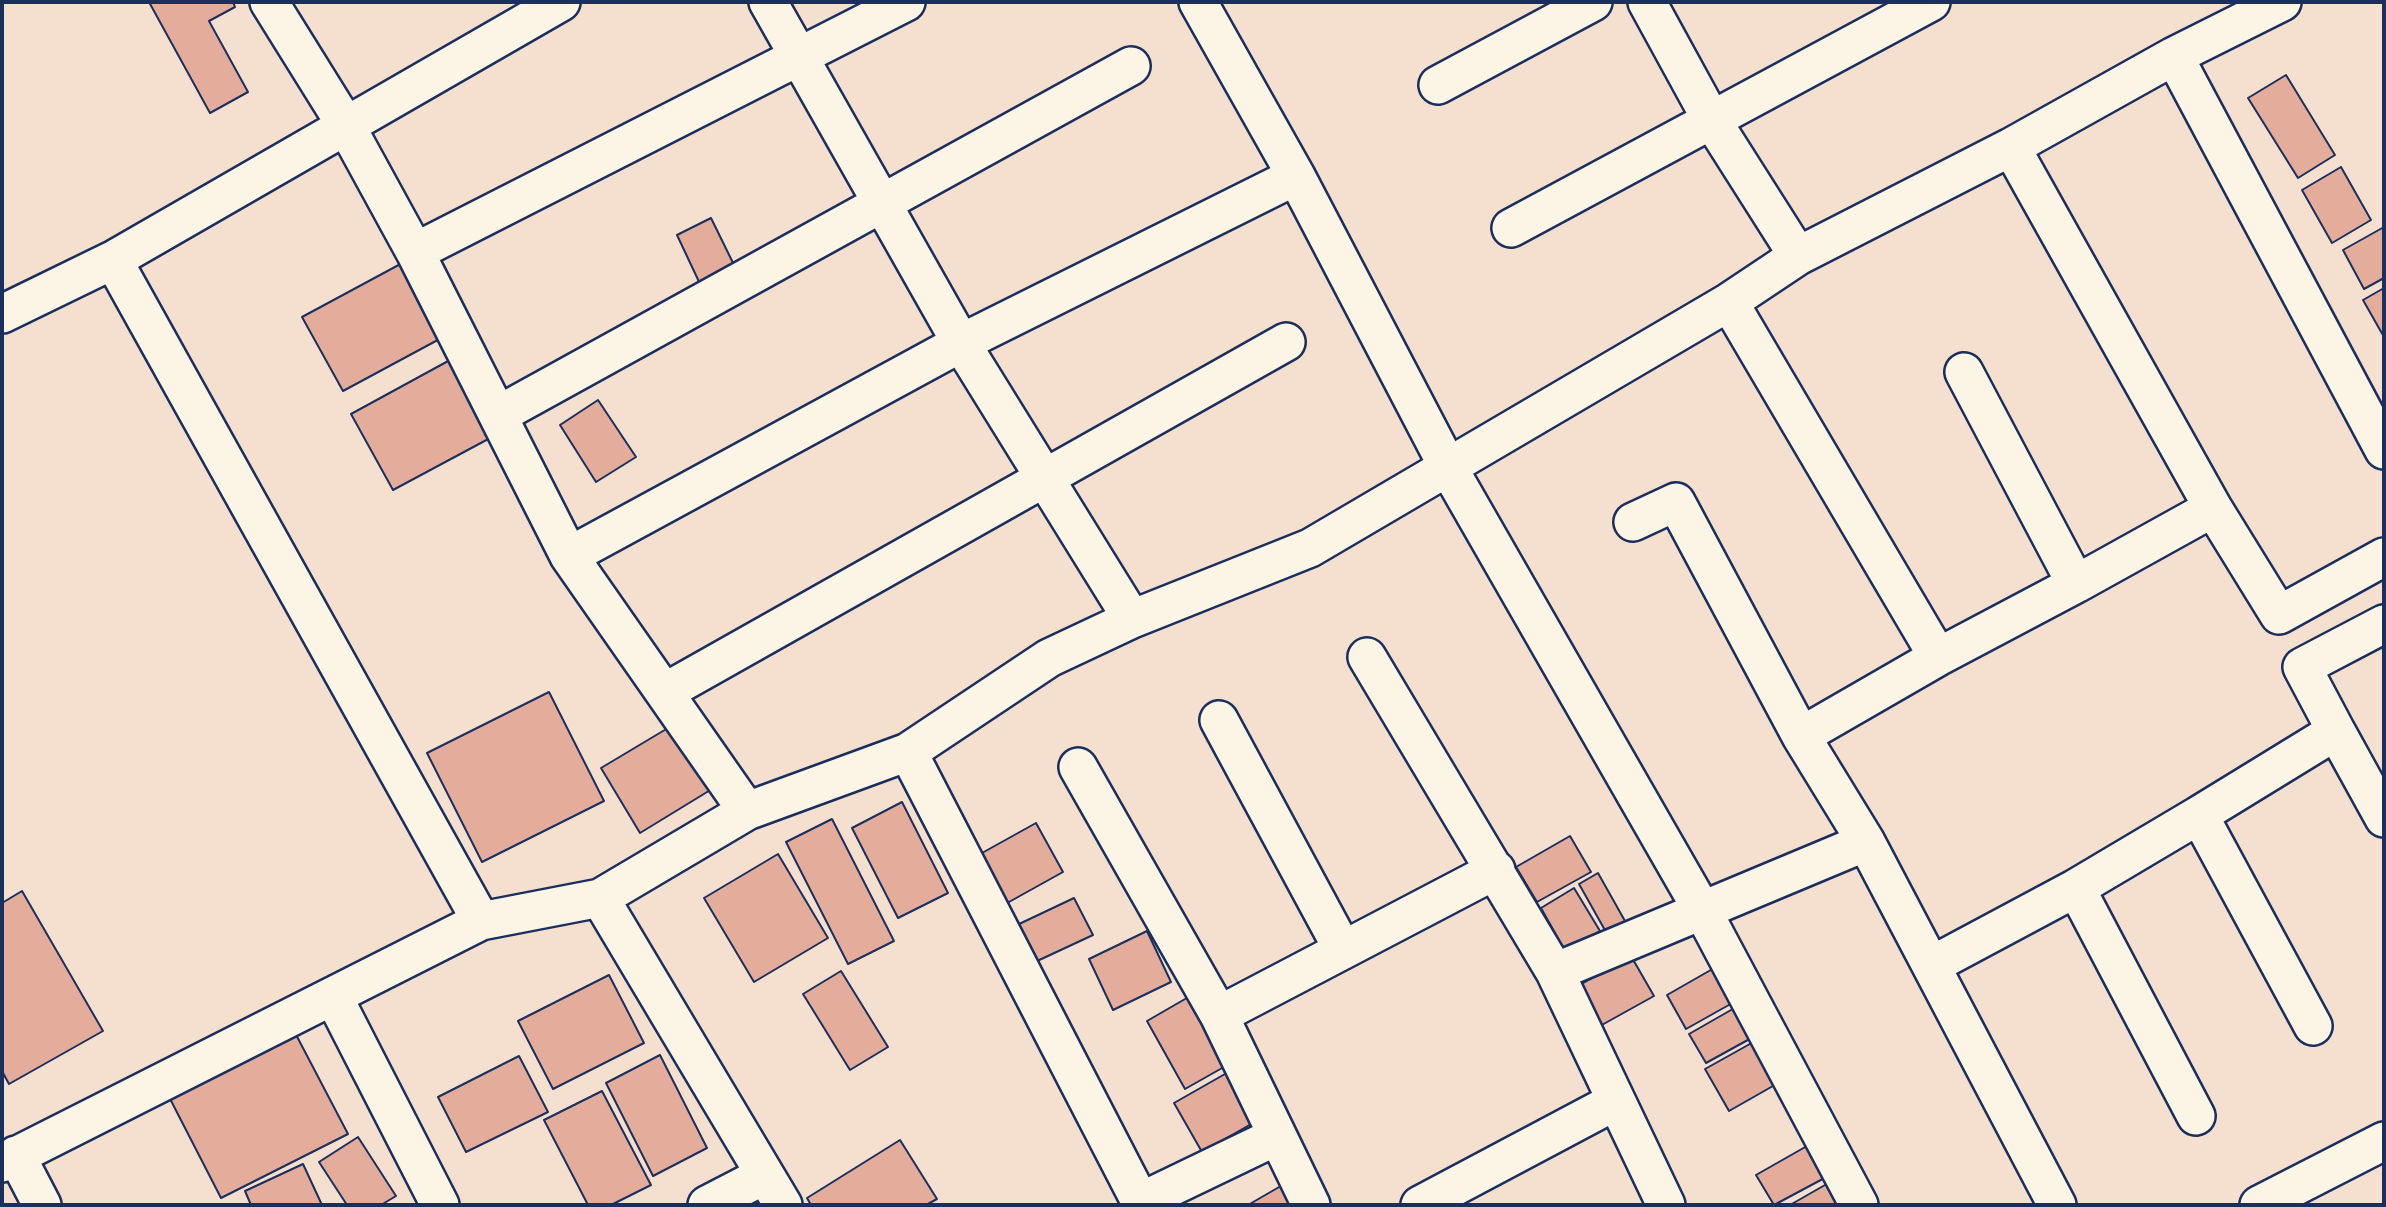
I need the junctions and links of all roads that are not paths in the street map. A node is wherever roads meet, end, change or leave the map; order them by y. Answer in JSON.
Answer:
{"nodes":[{"id":1,"x":268,"y":2,"type":"edge"},
{"id":2,"x":561,"y":2,"type":"edge"},
{"id":3,"x":768,"y":2,"type":"edge"},
{"id":4,"x":906,"y":2,"type":"edge"},
{"id":5,"x":1198,"y":2,"type":"edge"},
{"id":6,"x":1593,"y":2,"type":"edge"},
{"id":7,"x":1647,"y":2,"type":"edge"},
{"id":8,"x":1931,"y":2,"type":"edge"},
{"id":9,"x":2283,"y":2,"type":"edge"},
{"id":10,"x":2174,"y":56,"type":"junction"},
{"id":11,"x":798,"y":59,"type":"junction"},
{"id":12,"x":1131,"y":66,"type":"dead end"},
{"id":13,"x":1438,"y":85,"type":"dead end"},
{"id":14,"x":1711,"y":119,"type":"junction"},
{"id":15,"x":345,"y":124,"type":"junction"},
{"id":16,"x":2011,"y":147,"type":"junction"},
{"id":17,"x":1296,"y":176,"type":"junction"},
{"id":18,"x":881,"y":204,"type":"junction"},
{"id":19,"x":1511,"y":228,"type":"dead end"},
{"id":20,"x":415,"y":252,"type":"junction"},
{"id":21,"x":1798,"y":256,"type":"junction"},
{"id":22,"x":113,"y":260,"type":"junction"},
{"id":23,"x":1729,"y":302,"type":"junction"},
{"id":24,"x":2,"y":314,"type":"edge"},
{"id":25,"x":1286,"y":342,"type":"dead end"},
{"id":26,"x":961,"y":343,"type":"junction"},
{"id":27,"x":1964,"y":372,"type":"dead end"},
{"id":28,"x":498,"y":415,"type":"junction"},
{"id":29,"x":2384,"y":450,"type":"edge"},
{"id":30,"x":1449,"y":469,"type":"junction"},
{"id":31,"x":1046,"y":479,"type":"junction"},
{"id":32,"x":2213,"y":508,"type":"junction"},
{"id":33,"x":1633,"y":522,"type":"dead end"},
{"id":34,"x":569,"y":556,"type":"junction"},
{"id":35,"x":2384,"y":557,"type":"edge"},
{"id":36,"x":2076,"y":584,"type":"junction"},
{"id":37,"x":1132,"y":619,"type":"junction"},
{"id":38,"x":2384,"y":624,"type":"edge"},
{"id":39,"x":1367,"y":657,"type":"dead end"},
{"id":40,"x":1938,"y":657,"type":"junction"},
{"id":41,"x":665,"y":692,"type":"junction"},
{"id":42,"x":1219,"y":720,"type":"dead end"},
{"id":43,"x":2336,"y":731,"type":"junction"},
{"id":44,"x":1801,"y":736,"type":"junction"},
{"id":45,"x":908,"y":752,"type":"junction"},
{"id":46,"x":1077,"y":767,"type":"dead end"},
{"id":47,"x":747,"y":811,"type":"junction"},
{"id":48,"x":2199,"y":815,"type":"junction"},
{"id":49,"x":2384,"y":818,"type":"edge"},
{"id":50,"x":1866,"y":842,"type":"junction"},
{"id":51,"x":1496,"y":870,"type":"junction"},
{"id":52,"x":2076,"y":888,"type":"junction"},
{"id":53,"x":600,"y":898,"type":"junction"},
{"id":54,"x":1702,"y":910,"type":"junction"},
{"id":55,"x":481,"y":922,"type":"junction"},
{"id":56,"x":1343,"y":950,"type":"junction"},
{"id":57,"x":1932,"y":965,"type":"junction"},
{"id":58,"x":1555,"y":972,"type":"junction"},
{"id":59,"x":333,"y":996,"type":"junction"},
{"id":60,"x":1219,"y":1014,"type":"junction"},
{"id":61,"x":2313,"y":1026,"type":"dead end"},
{"id":62,"x":1616,"y":1101,"type":"junction"},
{"id":63,"x":2196,"y":1116,"type":"dead end"},
{"id":64,"x":1277,"y":1136,"type":"junction"},
{"id":65,"x":2384,"y":1141,"type":"edge"},
{"id":66,"x":9,"y":1159,"type":"edge"},
{"id":67,"x":774,"y":1190,"type":"edge"},
{"id":68,"x":1472,"y":1193,"type":"edge"},
{"id":69,"x":1141,"y":1204,"type":"edge"},
{"id":70,"x":42,"y":1205,"type":"edge"},
{"id":71,"x":440,"y":1205,"type":"edge"},
{"id":72,"x":707,"y":1205,"type":"edge"},
{"id":73,"x":1311,"y":1205,"type":"edge"},
{"id":74,"x":1420,"y":1205,"type":"edge"},
{"id":75,"x":1666,"y":1205,"type":"edge"},
{"id":76,"x":1859,"y":1205,"type":"edge"},
{"id":77,"x":2057,"y":1205,"type":"edge"},
{"id":78,"x":2259,"y":1205,"type":"edge"}],
"edges":[{"from":1,"to":15,"type":"street"},
{"from":2,"to":15,"type":"street"},
{"from":3,"to":11,"type":"street"},
{"from":4,"to":11,"type":"street"},
{"from":5,"to":17,"type":"street"},
{"from":6,"to":13,"type":"street"},
{"from":7,"to":14,"type":"street"},
{"from":8,"to":14,"type":"street"},
{"from":9,"to":10,"type":"street"},
{"from":10,"to":16,"type":"street"},
{"from":10,"to":29,"type":"street"},
{"from":11,"to":18,"type":"street"},
{"from":11,"to":20,"type":"street"},
{"from":12,"to":18,"type":"street"},
{"from":14,"to":19,"type":"street"},
{"from":14,"to":21,"type":"street"},
{"from":15,"to":20,"type":"street"},
{"from":15,"to":22,"type":"street"},
{"from":16,"to":21,"type":"street"},
{"from":16,"to":32,"type":"street"},
{"from":17,"to":26,"type":"street"},
{"from":17,"to":30,"type":"street"},
{"from":18,"to":26,"type":"street"},
{"from":18,"to":28,"type":"street"},
{"from":20,"to":28,"type":"street"},
{"from":21,"to":23,"type":"street"},
{"from":22,"to":24,"type":"street"},
{"from":22,"to":55,"type":"street"},
{"from":23,"to":30,"type":"street"},
{"from":23,"to":40,"type":"street"},
{"from":25,"to":31,"type":"street"},
{"from":26,"to":31,"type":"street"},
{"from":26,"to":34,"type":"street"},
{"from":27,"to":36,"type":"street"},
{"from":28,"to":34,"type":"street"},
{"from":30,"to":37,"type":"street"},
{"from":30,"to":54,"type":"street"},
{"from":31,"to":37,"type":"street"},
{"from":31,"to":41,"type":"street"},
{"from":32,"to":35,"type":"street"},
{"from":32,"to":36,"type":"street"},
{"from":33,"to":44,"type":"street"},
{"from":34,"to":41,"type":"street"},
{"from":36,"to":40,"type":"street"},
{"from":37,"to":45,"type":"street"},
{"from":38,"to":43,"type":"street"},
{"from":39,"to":51,"type":"street"},
{"from":40,"to":44,"type":"street"},
{"from":41,"to":47,"type":"street"},
{"from":42,"to":56,"type":"street"},
{"from":43,"to":48,"type":"street"},
{"from":43,"to":49,"type":"street"},
{"from":44,"to":50,"type":"street"},
{"from":45,"to":47,"type":"street"},
{"from":45,"to":69,"type":"street"},
{"from":46,"to":60,"type":"street"},
{"from":47,"to":53,"type":"street"},
{"from":48,"to":52,"type":"street"},
{"from":48,"to":61,"type":"street"},
{"from":50,"to":54,"type":"street"},
{"from":50,"to":57,"type":"street"},
{"from":51,"to":56,"type":"street"},
{"from":51,"to":58,"type":"street"},
{"from":52,"to":57,"type":"street"},
{"from":52,"to":63,"type":"street"},
{"from":53,"to":55,"type":"street"},
{"from":53,"to":67,"type":"street"},
{"from":54,"to":58,"type":"street"},
{"from":54,"to":76,"type":"street"},
{"from":55,"to":59,"type":"street"},
{"from":56,"to":60,"type":"street"},
{"from":57,"to":77,"type":"street"},
{"from":58,"to":62,"type":"street"},
{"from":59,"to":66,"type":"street"},
{"from":59,"to":71,"type":"street"},
{"from":60,"to":64,"type":"street"},
{"from":62,"to":68,"type":"street"},
{"from":62,"to":75,"type":"street"},
{"from":64,"to":69,"type":"street"},
{"from":64,"to":73,"type":"street"},
{"from":65,"to":78,"type":"street"},
{"from":66,"to":70,"type":"street"},
{"from":67,"to":72,"type":"street"},
{"from":68,"to":74,"type":"street"}]}
